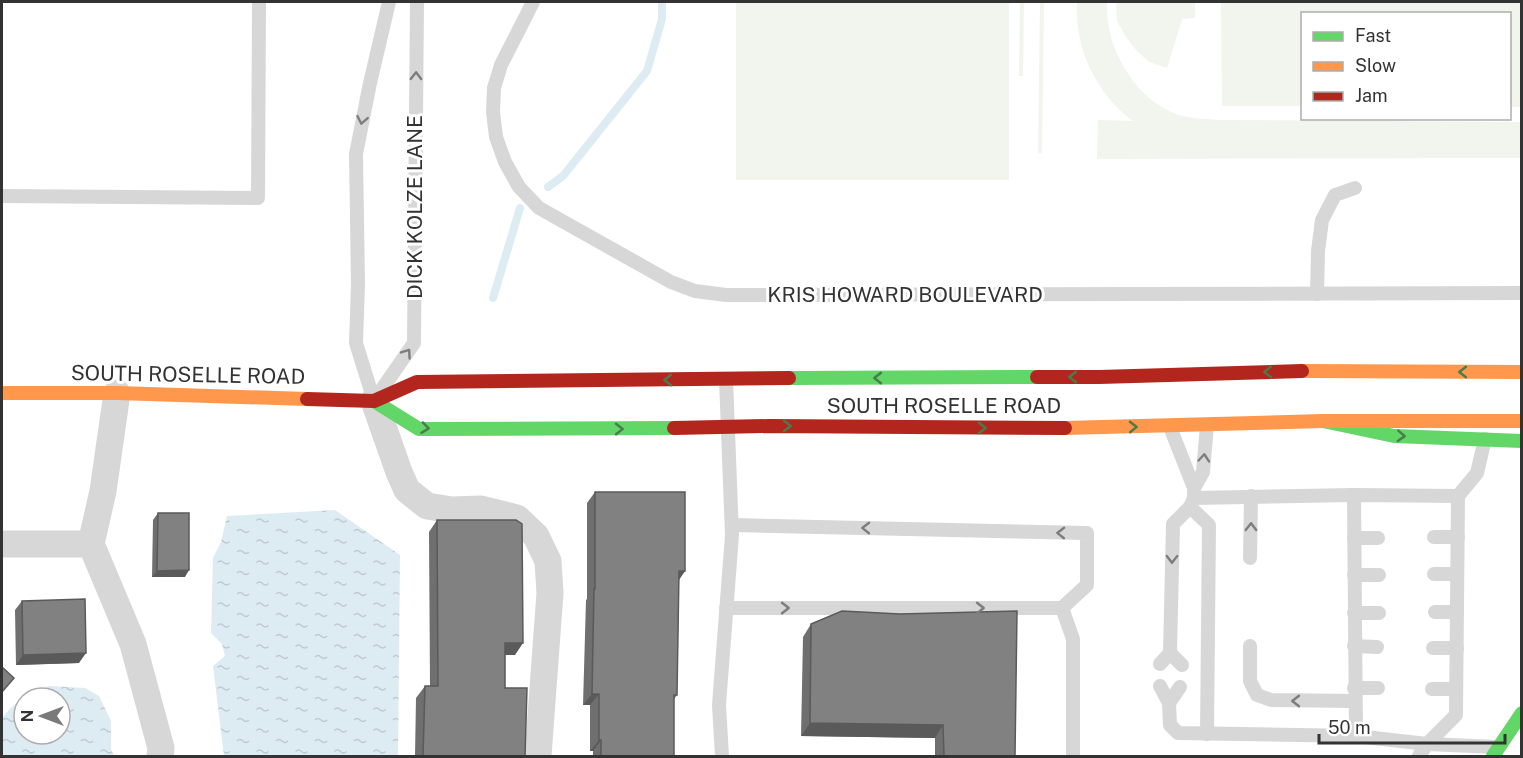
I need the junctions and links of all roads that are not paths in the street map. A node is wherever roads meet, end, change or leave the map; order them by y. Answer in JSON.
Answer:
{"nodes":[{"id":1,"x":259,"y":2,"type":"edge"},
{"id":2,"x":389,"y":2,"type":"edge"},
{"id":3,"x":417,"y":2,"type":"edge"},
{"id":4,"x":533,"y":2,"type":"edge"},
{"id":5,"x":1355,"y":188,"type":"dead end"},
{"id":6,"x":2,"y":196,"type":"edge"},
{"id":7,"x":1521,"y":293,"type":"edge"},
{"id":8,"x":1317,"y":294,"type":"junction"},
{"id":9,"x":1521,"y":372,"type":"edge"},
{"id":10,"x":726,"y":379,"type":"junction"},
{"id":11,"x":2,"y":393,"type":"edge"},
{"id":12,"x":117,"y":393,"type":"junction"},
{"id":13,"x":374,"y":401,"type":"junction"},
{"id":14,"x":1323,"y":421,"type":"junction"},
{"id":15,"x":1521,"y":421,"type":"edge"},
{"id":16,"x":1207,"y":425,"type":"junction"},
{"id":17,"x":728,"y":427,"type":"junction"},
{"id":18,"x":1170,"y":427,"type":"junction"},
{"id":19,"x":1485,"y":439,"type":"junction"},
{"id":20,"x":1521,"y":441,"type":"edge"},
{"id":21,"x":1354,"y":495,"type":"junction"},
{"id":22,"x":1251,"y":496,"type":"junction"},
{"id":23,"x":1458,"y":496,"type":"junction"},
{"id":24,"x":1193,"y":498,"type":"junction"},
{"id":25,"x":732,"y":525,"type":"junction"},
{"id":26,"x":1434,"y":537,"type":"dead end"},
{"id":27,"x":1458,"y":537,"type":"junction"},
{"id":28,"x":1354,"y":538,"type":"junction"},
{"id":29,"x":1378,"y":538,"type":"dead end"},
{"id":30,"x":2,"y":544,"type":"edge"},
{"id":31,"x":91,"y":544,"type":"junction"},
{"id":32,"x":1250,"y":558,"type":"dead end"},
{"id":33,"x":1434,"y":574,"type":"dead end"},
{"id":34,"x":1457,"y":574,"type":"junction"},
{"id":35,"x":1354,"y":575,"type":"junction"},
{"id":36,"x":1379,"y":575,"type":"dead end"},
{"id":37,"x":726,"y":608,"type":"junction"},
{"id":38,"x":1062,"y":608,"type":"junction"},
{"id":39,"x":1435,"y":612,"type":"dead end"},
{"id":40,"x":1457,"y":612,"type":"junction"},
{"id":41,"x":1354,"y":613,"type":"junction"},
{"id":42,"x":1379,"y":613,"type":"dead end"},
{"id":43,"x":1250,"y":646,"type":"dead end"},
{"id":44,"x":1354,"y":646,"type":"junction"},
{"id":45,"x":1377,"y":647,"type":"dead end"},
{"id":46,"x":1433,"y":648,"type":"dead end"},
{"id":47,"x":1457,"y":648,"type":"junction"},
{"id":48,"x":1170,"y":653,"type":"junction"},
{"id":49,"x":1160,"y":664,"type":"dead end"},
{"id":50,"x":1182,"y":665,"type":"dead end"},
{"id":51,"x":1160,"y":686,"type":"dead end"},
{"id":52,"x":1180,"y":687,"type":"dead end"},
{"id":53,"x":1378,"y":688,"type":"dead end"},
{"id":54,"x":1432,"y":689,"type":"dead end"},
{"id":55,"x":1456,"y":689,"type":"junction"},
{"id":56,"x":1354,"y":695,"type":"junction"},
{"id":57,"x":1169,"y":703,"type":"junction"},
{"id":58,"x":1521,"y":713,"type":"edge"},
{"id":59,"x":1207,"y":734,"type":"junction"},
{"id":60,"x":1356,"y":736,"type":"junction"},
{"id":61,"x":1428,"y":750,"type":"edge"},
{"id":62,"x":1496,"y":752,"type":"edge"},
{"id":63,"x":160,"y":756,"type":"edge"},
{"id":64,"x":538,"y":756,"type":"edge"},
{"id":65,"x":722,"y":756,"type":"edge"},
{"id":66,"x":1072,"y":756,"type":"edge"},
{"id":67,"x":1419,"y":756,"type":"edge"}],
"edges":[{"from":1,"to":6,"type":"lane"},
{"from":2,"to":13,"type":"lane","one_way":true},
{"from":13,"to":3,"type":"lane","name":"DICK KOLZE LANE","one_way":true},
{"from":4,"to":8,"type":"lane","name":"KRIS HOWARD BOULEVARD"},
{"from":5,"to":8,"type":"lane"},
{"from":7,"to":8,"type":"lane","name":"KRIS HOWARD BOULEVARD"},
{"from":9,"to":10,"type":"main road","name":"SOUTH ROSELLE ROAD","one_way":true},
{"from":10,"to":13,"type":"main road","name":"SOUTH ROSELLE ROAD","one_way":true},
{"from":10,"to":17,"type":"lane"},
{"from":11,"to":12,"type":"main road","name":"SOUTH ROSELLE ROAD"},
{"from":12,"to":13,"type":"main road","name":"SOUTH ROSELLE ROAD"},
{"from":12,"to":31,"type":"street"},
{"from":13,"to":17,"type":"main road","name":"SOUTH ROSELLE ROAD","one_way":true},
{"from":13,"to":64,"type":"street"},
{"from":14,"to":15,"type":"main road","name":"SOUTH ROSELLE ROAD"},
{"from":14,"to":16,"type":"main road","name":"SOUTH ROSELLE ROAD"},
{"from":14,"to":19,"type":"main road","one_way":true},
{"from":16,"to":18,"type":"main road","name":"SOUTH ROSELLE ROAD"},
{"from":24,"to":16,"type":"lane","one_way":true},
{"from":17,"to":18,"type":"main road","name":"SOUTH ROSELLE ROAD","one_way":true},
{"from":17,"to":25,"type":"lane"},
{"from":18,"to":24,"type":"lane"},
{"from":19,"to":20,"type":"main road"},
{"from":19,"to":23,"type":"lane"},
{"from":21,"to":22,"type":"lane"},
{"from":21,"to":23,"type":"lane"},
{"from":21,"to":28,"type":"lane"},
{"from":22,"to":24,"type":"lane"},
{"from":32,"to":22,"type":"lane","one_way":true},
{"from":23,"to":27,"type":"lane"},
{"from":24,"to":48,"type":"lane","one_way":true},
{"from":24,"to":59,"type":"lane"},
{"from":25,"to":37,"type":"lane"},
{"from":38,"to":25,"type":"lane","one_way":true},
{"from":26,"to":27,"type":"lane"},
{"from":27,"to":34,"type":"lane"},
{"from":28,"to":29,"type":"lane"},
{"from":28,"to":35,"type":"lane"},
{"from":30,"to":31,"type":"street"},
{"from":31,"to":63,"type":"street"},
{"from":33,"to":34,"type":"lane"},
{"from":34,"to":40,"type":"lane"},
{"from":35,"to":36,"type":"lane"},
{"from":35,"to":41,"type":"lane"},
{"from":37,"to":38,"type":"lane","one_way":true},
{"from":37,"to":65,"type":"lane"},
{"from":38,"to":66,"type":"lane"},
{"from":39,"to":40,"type":"lane"},
{"from":40,"to":47,"type":"lane"},
{"from":41,"to":42,"type":"lane"},
{"from":41,"to":44,"type":"lane"},
{"from":56,"to":43,"type":"lane","one_way":true},
{"from":44,"to":45,"type":"lane"},
{"from":44,"to":56,"type":"lane"},
{"from":46,"to":47,"type":"lane"},
{"from":47,"to":55,"type":"lane"},
{"from":48,"to":49,"type":"lane"},
{"from":48,"to":50,"type":"lane"},
{"from":51,"to":57,"type":"lane"},
{"from":52,"to":57,"type":"lane"},
{"from":53,"to":56,"type":"lane"},
{"from":54,"to":55,"type":"lane"},
{"from":55,"to":61,"type":"lane"},
{"from":56,"to":60,"type":"lane"},
{"from":57,"to":59,"type":"lane"},
{"from":58,"to":62,"type":"main road"},
{"from":59,"to":60,"type":"lane"},
{"from":60,"to":61,"type":"lane"},
{"from":61,"to":62,"type":"lane"},
{"from":61,"to":67,"type":"lane"}]}
